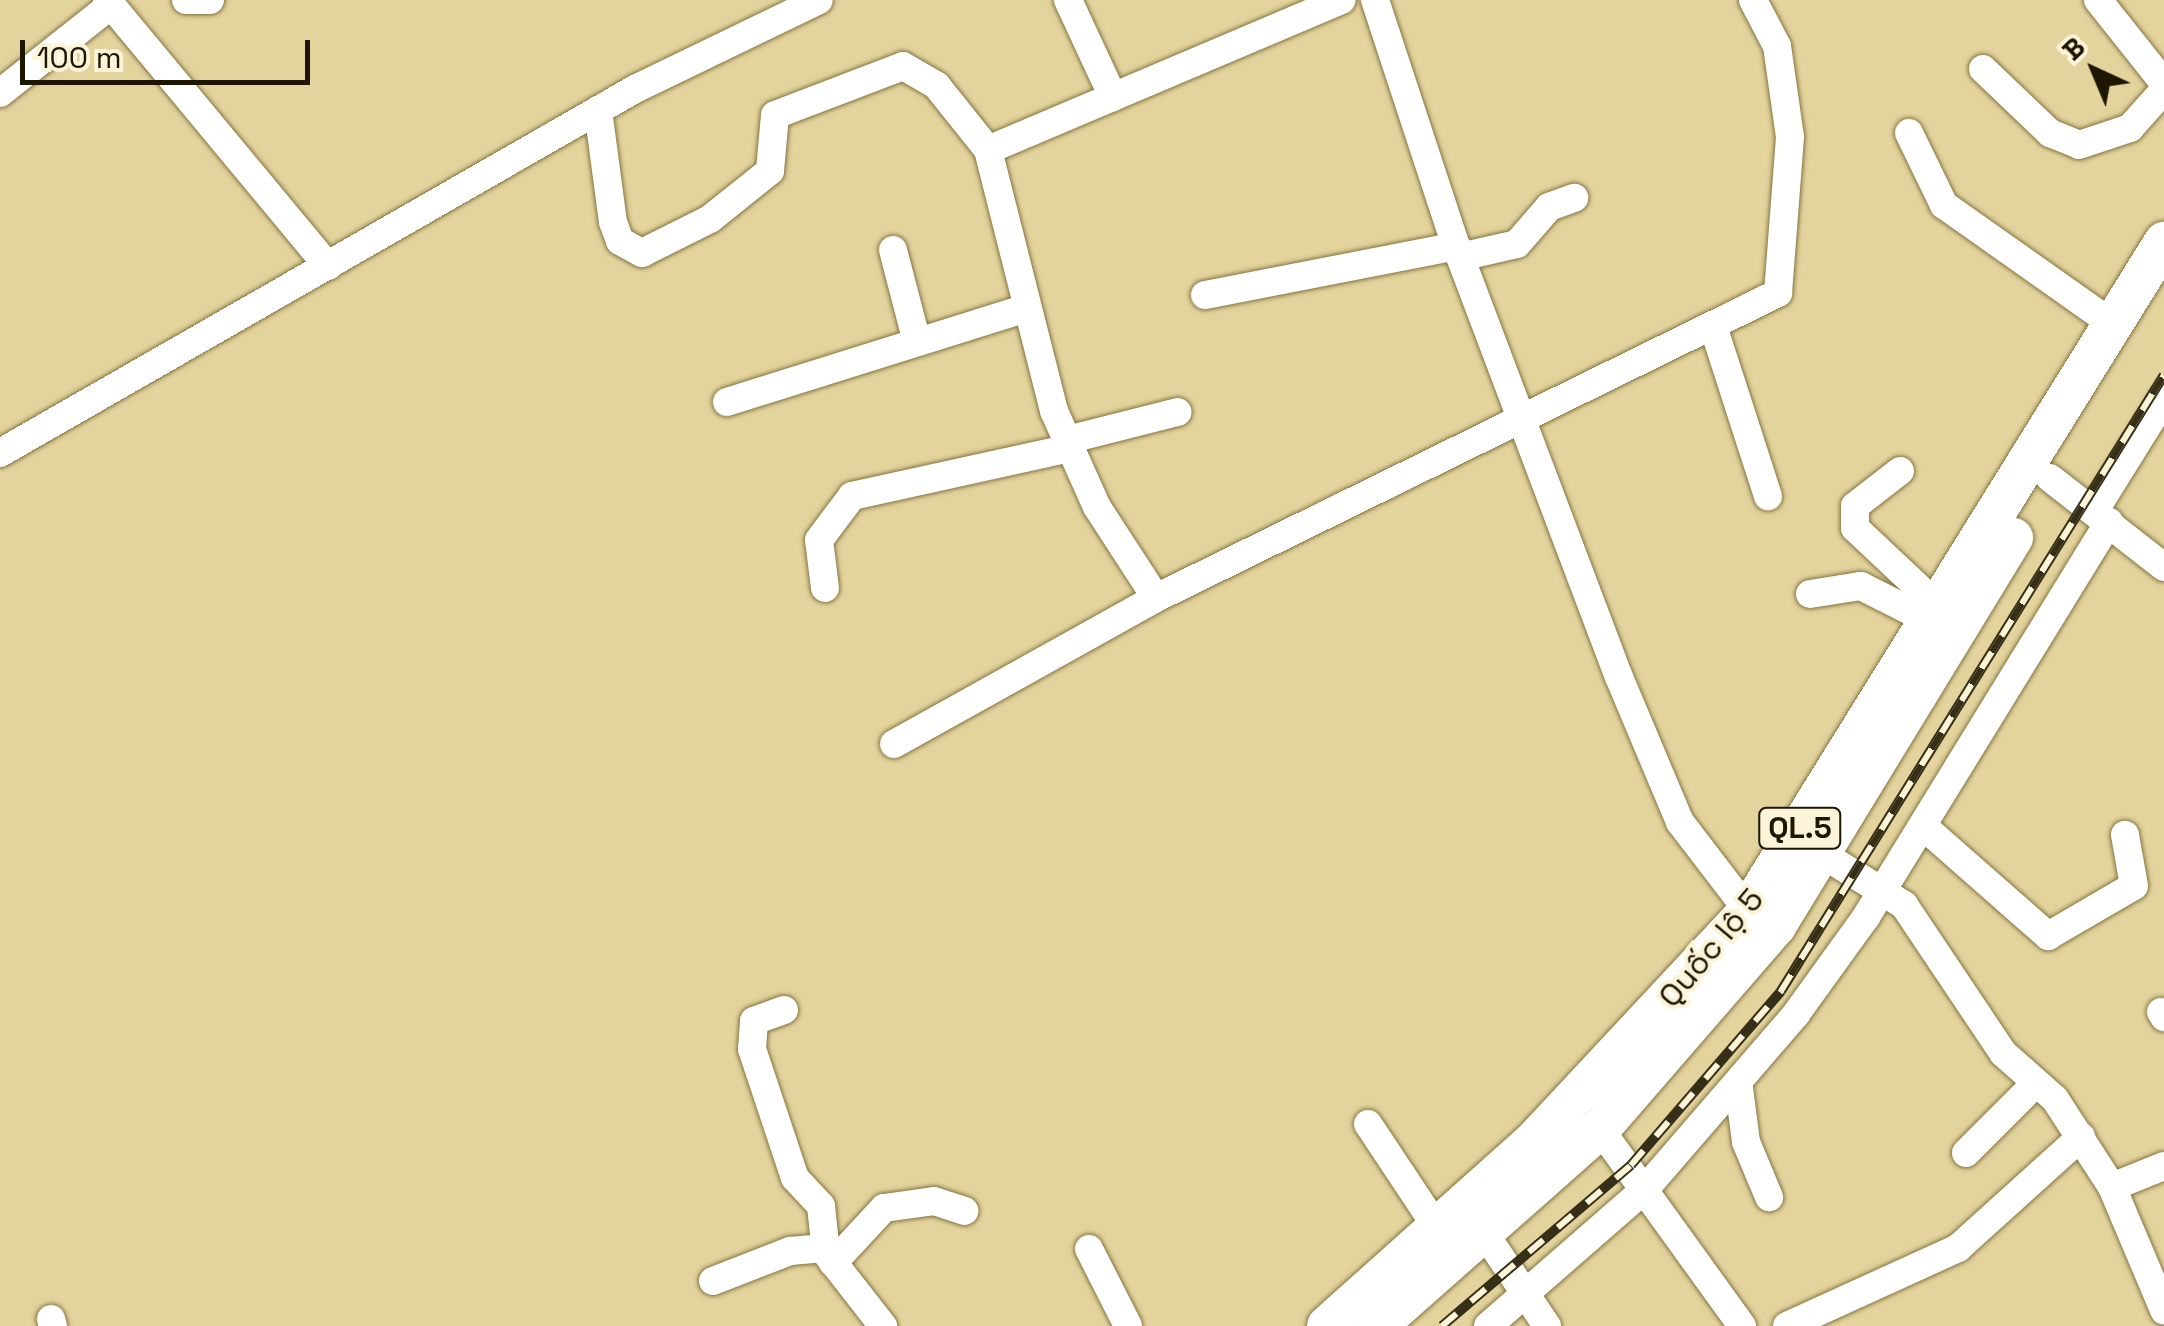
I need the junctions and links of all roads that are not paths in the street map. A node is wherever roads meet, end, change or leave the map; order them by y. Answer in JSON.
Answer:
{"nodes":[{"id":1,"x":186,"y":0,"type":"edge"},
{"id":2,"x":210,"y":0,"type":"edge"},
{"id":3,"x":818,"y":0,"type":"edge"},
{"id":4,"x":1068,"y":0,"type":"edge"},
{"id":5,"x":1342,"y":0,"type":"edge"},
{"id":6,"x":1376,"y":0,"type":"edge"},
{"id":7,"x":1753,"y":0,"type":"edge"},
{"id":8,"x":2098,"y":0,"type":"edge"},
{"id":9,"x":110,"y":3,"type":"edge"},
{"id":10,"x":1983,"y":69,"type":"dead end"},
{"id":11,"x":2164,"y":86,"type":"edge"},
{"id":12,"x":0,"y":93,"type":"edge"},
{"id":13,"x":1113,"y":96,"type":"junction"},
{"id":14,"x":598,"y":110,"type":"junction"},
{"id":15,"x":1909,"y":133,"type":"dead end"},
{"id":16,"x":988,"y":150,"type":"junction"},
{"id":17,"x":1574,"y":198,"type":"dead end"},
{"id":18,"x":2164,"y":242,"type":"edge"},
{"id":19,"x":893,"y":250,"type":"dead end"},
{"id":20,"x":1458,"y":251,"type":"junction"},
{"id":21,"x":328,"y":266,"type":"junction"},
{"id":22,"x":2164,"y":288,"type":"edge"},
{"id":23,"x":1205,"y":295,"type":"dead end"},
{"id":24,"x":1027,"y":308,"type":"junction"},
{"id":25,"x":2114,"y":325,"type":"junction"},
{"id":26,"x":1713,"y":326,"type":"junction"},
{"id":27,"x":916,"y":338,"type":"junction"},
{"id":28,"x":727,"y":402,"type":"dead end"},
{"id":29,"x":2163,"y":402,"type":"edge"},
{"id":30,"x":1178,"y":412,"type":"dead end"},
{"id":31,"x":1521,"y":418,"type":"junction"},
{"id":32,"x":1068,"y":444,"type":"junction"},
{"id":33,"x":0,"y":454,"type":"edge"},
{"id":34,"x":1900,"y":471,"type":"dead end"},
{"id":35,"x":2050,"y":478,"type":"junction"},
{"id":36,"x":1768,"y":496,"type":"dead end"},
{"id":37,"x":2102,"y":516,"type":"junction"},
{"id":38,"x":2164,"y":567,"type":"edge"},
{"id":39,"x":825,"y":588,"type":"dead end"},
{"id":40,"x":1810,"y":594,"type":"dead end"},
{"id":41,"x":1156,"y":598,"type":"junction"},
{"id":42,"x":1934,"y":614,"type":"junction"},
{"id":43,"x":894,"y":744,"type":"dead end"},
{"id":44,"x":1923,"y":826,"type":"junction"},
{"id":45,"x":2126,"y":836,"type":"dead end"},
{"id":46,"x":1822,"y":854,"type":"junction"},
{"id":47,"x":1882,"y":887,"type":"junction"},
{"id":48,"x":1748,"y":911,"type":"junction"},
{"id":49,"x":784,"y":1010,"type":"dead end"},
{"id":50,"x":2036,"y":1083,"type":"junction"},
{"id":51,"x":1738,"y":1088,"type":"junction"},
{"id":52,"x":1368,"y":1124,"type":"dead end"},
{"id":53,"x":1600,"y":1129,"type":"junction"},
{"id":54,"x":2081,"y":1137,"type":"junction"},
{"id":55,"x":1966,"y":1153,"type":"dead end"},
{"id":56,"x":2164,"y":1166,"type":"edge"},
{"id":57,"x":2112,"y":1187,"type":"junction"},
{"id":58,"x":1646,"y":1188,"type":"junction"},
{"id":59,"x":1769,"y":1197,"type":"dead end"},
{"id":60,"x":964,"y":1211,"type":"dead end"},
{"id":61,"x":1439,"y":1231,"type":"junction"},
{"id":62,"x":1486,"y":1234,"type":"junction"},
{"id":63,"x":1089,"y":1249,"type":"dead end"},
{"id":64,"x":828,"y":1256,"type":"junction"},
{"id":65,"x":713,"y":1282,"type":"dead end"},
{"id":66,"x":1526,"y":1288,"type":"junction"},
{"id":67,"x":2164,"y":1310,"type":"edge"},
{"id":68,"x":883,"y":1326,"type":"edge"},
{"id":69,"x":1128,"y":1326,"type":"edge"},
{"id":70,"x":1327,"y":1326,"type":"edge"},
{"id":71,"x":1377,"y":1326,"type":"edge"},
{"id":72,"x":1488,"y":1326,"type":"edge"},
{"id":73,"x":1547,"y":1326,"type":"edge"},
{"id":74,"x":1742,"y":1326,"type":"edge"},
{"id":75,"x":1787,"y":1326,"type":"edge"}],
"edges":[{"from":1,"to":2,"type":"street"},
{"from":3,"to":14,"type":"street"},
{"from":4,"to":13,"type":"street"},
{"from":5,"to":13,"type":"street"},
{"from":6,"to":20,"type":"street"},
{"from":7,"to":26,"type":"street"},
{"from":8,"to":11,"type":"street"},
{"from":9,"to":12,"type":"street"},
{"from":9,"to":21,"type":"street"},
{"from":10,"to":11,"type":"street"},
{"from":13,"to":16,"type":"street"},
{"from":14,"to":16,"type":"street"},
{"from":14,"to":21,"type":"street"},
{"from":15,"to":25,"type":"street"},
{"from":16,"to":24,"type":"street"},
{"from":17,"to":20,"type":"street"},
{"from":18,"to":25,"type":"highway","name":"Quốc lộ 5","number":"QL.5"},
{"from":19,"to":27,"type":"street"},
{"from":20,"to":23,"type":"street"},
{"from":20,"to":31,"type":"street"},
{"from":21,"to":33,"type":"street"},
{"from":22,"to":35,"type":"highway","name":"Quốc lộ 5","number":"QL.5"},
{"from":24,"to":27,"type":"street"},
{"from":24,"to":32,"type":"street"},
{"from":25,"to":42,"type":"highway","name":"Quốc lộ 5","number":"QL.5"},
{"from":26,"to":31,"type":"street"},
{"from":26,"to":36,"type":"street"},
{"from":27,"to":28,"type":"street"},
{"from":29,"to":37,"type":"street"},
{"from":30,"to":32,"type":"street"},
{"from":31,"to":41,"type":"street"},
{"from":31,"to":48,"type":"street"},
{"from":32,"to":39,"type":"street"},
{"from":32,"to":41,"type":"street"},
{"from":34,"to":42,"type":"street"},
{"from":35,"to":37,"type":"street"},
{"from":35,"to":46,"type":"highway","name":"Quốc lộ 5","number":"QL.5"},
{"from":37,"to":38,"type":"street"},
{"from":37,"to":44,"type":"street"},
{"from":40,"to":42,"type":"street"},
{"from":41,"to":43,"type":"street"},
{"from":42,"to":48,"type":"highway","name":"Quốc lộ 5","number":"QL.5"},
{"from":44,"to":45,"type":"street"},
{"from":44,"to":47,"type":"street"},
{"from":46,"to":47,"type":"street"},
{"from":46,"to":53,"type":"highway","name":"Quốc lộ 5","number":"QL.5"},
{"from":47,"to":50,"type":"street"},
{"from":47,"to":51,"type":"street"},
{"from":48,"to":61,"type":"highway","name":"Quốc lộ 5","number":"QL.5"},
{"from":49,"to":64,"type":"street"},
{"from":50,"to":54,"type":"street"},
{"from":50,"to":55,"type":"street"},
{"from":51,"to":58,"type":"street"},
{"from":51,"to":59,"type":"street"},
{"from":52,"to":61,"type":"street"},
{"from":53,"to":58,"type":"street"},
{"from":53,"to":62,"type":"highway","name":"Quốc lộ 5","number":"QL.5"},
{"from":54,"to":57,"type":"street"},
{"from":54,"to":75,"type":"street"},
{"from":56,"to":57,"type":"street"},
{"from":57,"to":67,"type":"street"},
{"from":58,"to":66,"type":"street"},
{"from":58,"to":74,"type":"street"},
{"from":60,"to":64,"type":"street"},
{"from":61,"to":70,"type":"highway","name":"Quốc lộ 5","number":"QL.5"},
{"from":62,"to":66,"type":"street"},
{"from":62,"to":71,"type":"highway","name":"Quốc lộ 5","number":"QL.5"},
{"from":63,"to":69,"type":"street"},
{"from":64,"to":65,"type":"street"},
{"from":64,"to":68,"type":"street"},
{"from":66,"to":72,"type":"street"},
{"from":66,"to":73,"type":"street"}]}
